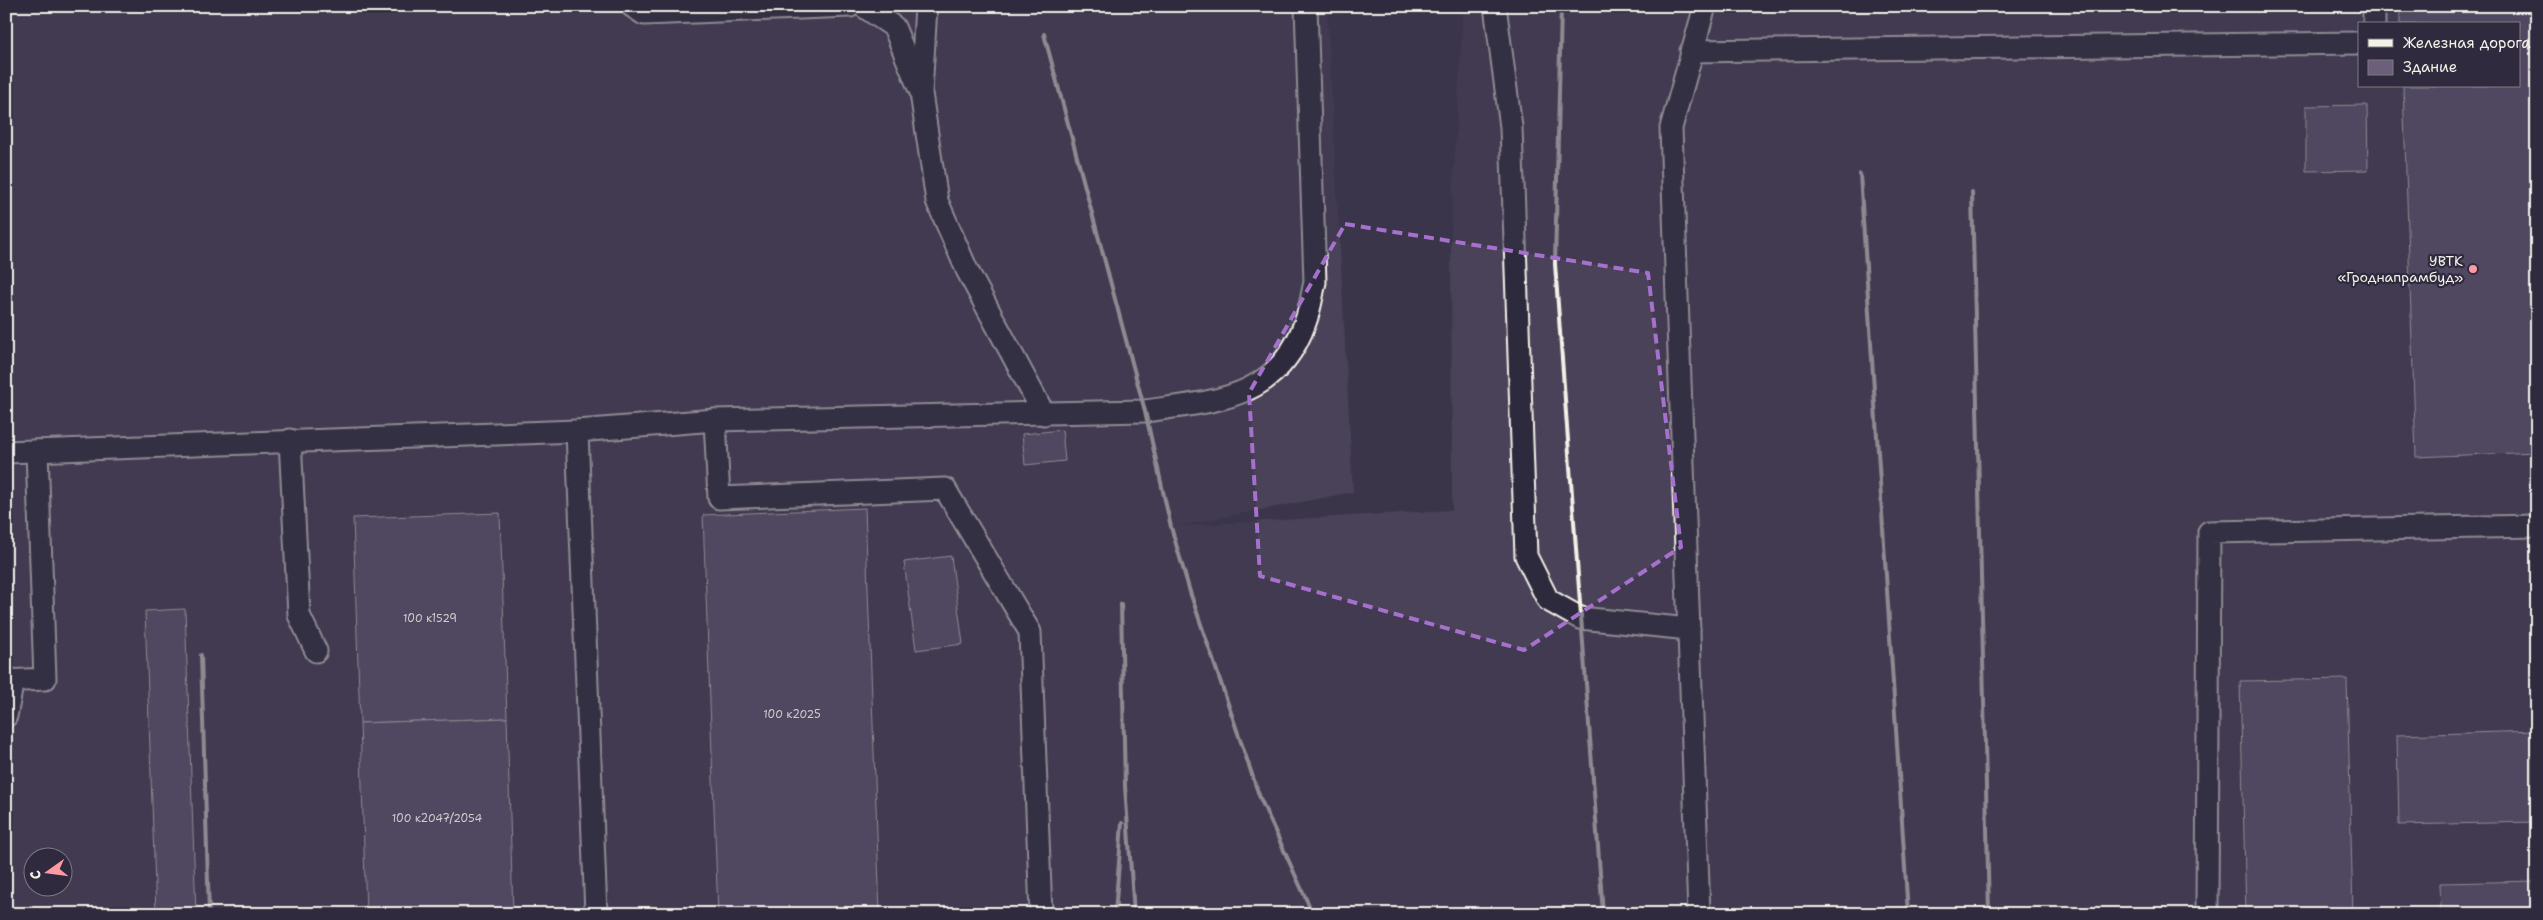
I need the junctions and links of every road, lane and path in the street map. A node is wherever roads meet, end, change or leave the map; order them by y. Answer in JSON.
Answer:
{"nodes":[{"id":1,"x":632,"y":6,"type":"edge"},
{"id":2,"x":850,"y":6,"type":"edge"},
{"id":3,"x":863,"y":6,"type":"edge"},
{"id":4,"x":926,"y":6,"type":"edge"},
{"id":5,"x":1306,"y":6,"type":"edge"},
{"id":6,"x":1495,"y":6,"type":"edge"},
{"id":7,"x":1704,"y":6,"type":"edge"},
{"id":8,"x":2374,"y":6,"type":"edge"},
{"id":9,"x":2374,"y":22,"type":"edge"},
{"id":10,"x":2358,"y":43,"type":"edge"},
{"id":11,"x":1692,"y":51,"type":"junction"},
{"id":12,"x":921,"y":93,"type":"junction"},
{"id":13,"x":1044,"y":414,"type":"junction"},
{"id":14,"x":715,"y":420,"type":"junction"},
{"id":15,"x":577,"y":431,"type":"junction"},
{"id":16,"x":290,"y":440,"type":"junction"},
{"id":17,"x":6,"y":452,"type":"edge"},
{"id":18,"x":36,"y":452,"type":"junction"},
{"id":19,"x":2537,"y":526,"type":"edge"},
{"id":20,"x":1689,"y":629,"type":"junction"},
{"id":21,"x":316,"y":651,"type":"dead end"},
{"id":22,"x":10,"y":681,"type":"edge"},
{"id":23,"x":6,"y":716,"type":"edge"},
{"id":24,"x":596,"y":914,"type":"edge"},
{"id":25,"x":1041,"y":914,"type":"edge"},
{"id":26,"x":1699,"y":914,"type":"edge"},
{"id":27,"x":2206,"y":914,"type":"edge"}],
"edges":[{"from":1,"to":2,"type":"lane"},
{"from":3,"to":12,"type":"lane"},
{"from":4,"to":12,"type":"lane"},
{"from":5,"to":13,"type":"lane"},
{"from":6,"to":20,"type":"lane"},
{"from":7,"to":11,"type":"lane"},
{"from":8,"to":9,"type":"lane"},
{"from":10,"to":11,"type":"lane"},
{"from":11,"to":20,"type":"lane"},
{"from":12,"to":13,"type":"lane"},
{"from":13,"to":14,"type":"lane"},
{"from":14,"to":15,"type":"lane"},
{"from":14,"to":25,"type":"lane"},
{"from":15,"to":16,"type":"lane"},
{"from":15,"to":24,"type":"lane"},
{"from":16,"to":18,"type":"lane"},
{"from":16,"to":21,"type":"lane"},
{"from":17,"to":18,"type":"lane"},
{"from":18,"to":22,"type":"lane"},
{"from":19,"to":27,"type":"lane"},
{"from":20,"to":26,"type":"lane"},
{"from":22,"to":23,"type":"lane"}]}
